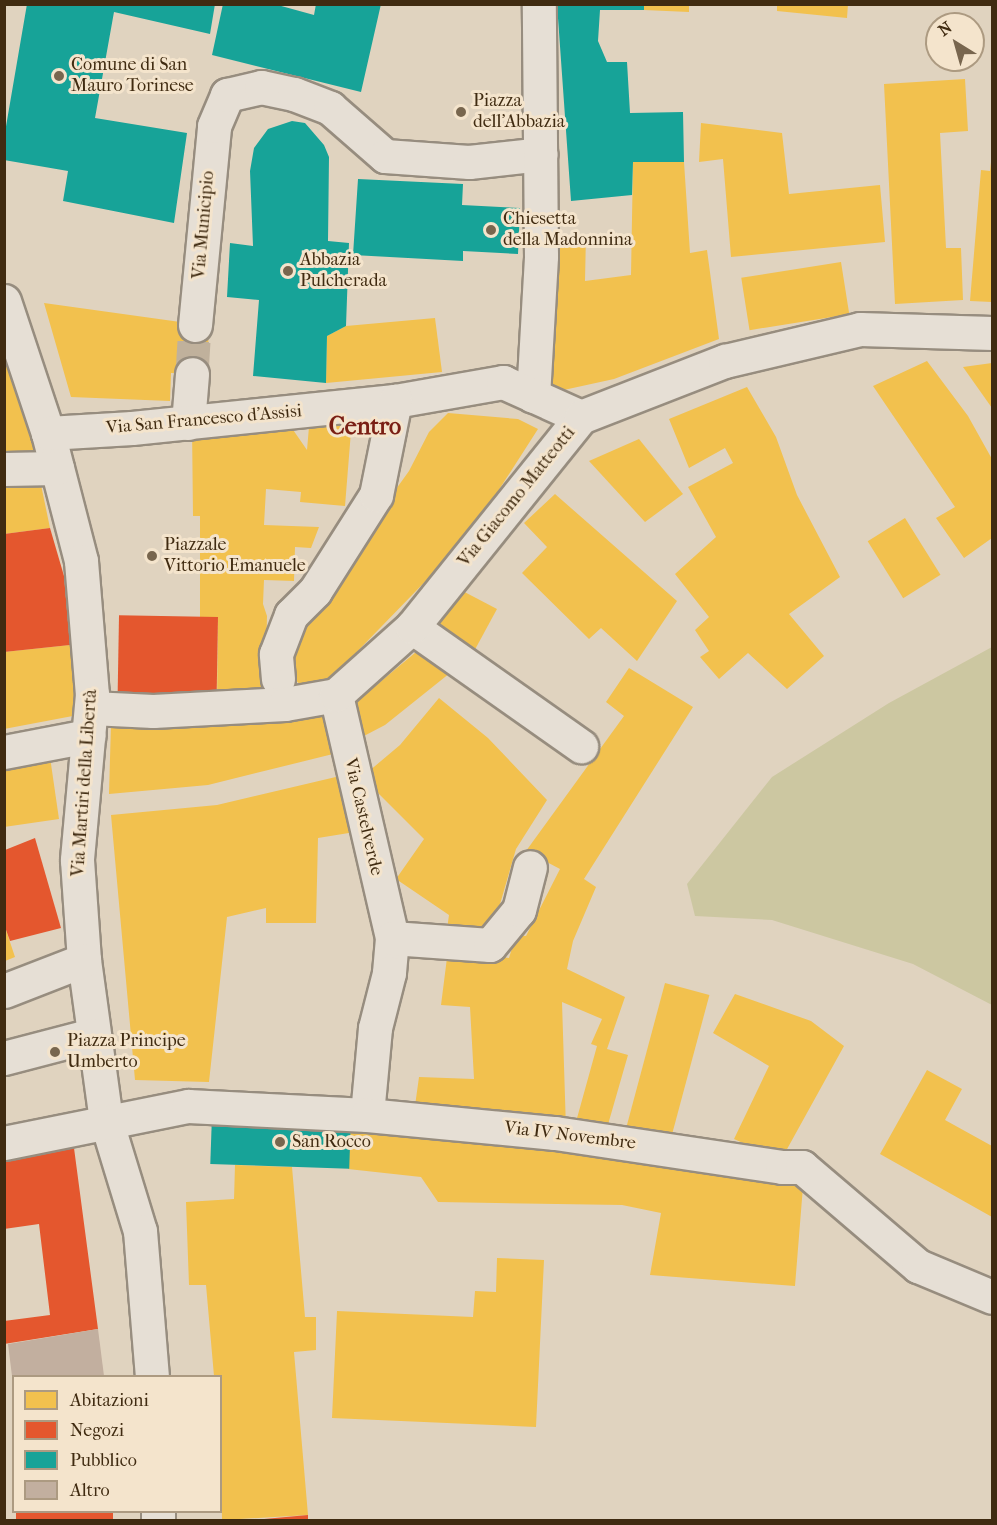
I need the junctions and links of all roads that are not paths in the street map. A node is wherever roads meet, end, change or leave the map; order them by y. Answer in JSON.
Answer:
{"nodes":[{"id":1,"x":539,"y":4,"type":"edge"},
{"id":2,"x":541,"y":154,"type":"junction"},
{"id":3,"x":4,"y":302,"type":"edge"},
{"id":4,"x":195,"y":325,"type":"tunnel mouth"},
{"id":5,"x":993,"y":333,"type":"edge"},
{"id":6,"x":192,"y":374,"type":"tunnel mouth"},
{"id":7,"x":533,"y":396,"type":"junction"},
{"id":8,"x":395,"y":401,"type":"junction"},
{"id":9,"x":581,"y":417,"type":"junction"},
{"id":10,"x":188,"y":423,"type":"junction"},
{"id":11,"x":48,"y":432,"type":"junction"},
{"id":12,"x":57,"y":468,"type":"junction"},
{"id":13,"x":4,"y":469,"type":"edge"},
{"id":14,"x":412,"y":627,"type":"junction"},
{"id":15,"x":278,"y":679,"type":"dead end"},
{"id":16,"x":336,"y":695,"type":"junction"},
{"id":17,"x":89,"y":722,"type":"junction"},
{"id":18,"x":581,"y":746,"type":"dead end"},
{"id":19,"x":4,"y":752,"type":"edge"},
{"id":20,"x":530,"y":867,"type":"dead end"},
{"id":21,"x":392,"y":938,"type":"junction"},
{"id":22,"x":84,"y":960,"type":"junction"},
{"id":23,"x":4,"y":991,"type":"edge"},
{"id":24,"x":91,"y":1025,"type":"junction"},
{"id":25,"x":13,"y":1048,"type":"edge"},
{"id":26,"x":367,"y":1115,"type":"junction"},
{"id":27,"x":106,"y":1120,"type":"junction"},
{"id":28,"x":4,"y":1143,"type":"edge"},
{"id":29,"x":993,"y":1297,"type":"edge"},
{"id":30,"x":152,"y":1375,"type":"edge"}],
"edges":[{"from":1,"to":2,"type":"street"},
{"from":2,"to":4,"type":"street","name":"Via Municipio"},
{"from":2,"to":7,"type":"street"},
{"from":3,"to":11,"type":"street","name":"Via Martiri della Libertà"},
{"from":5,"to":9,"type":"street","name":"Via Giacomo Matteotti"},
{"from":6,"to":10,"type":"street"},
{"from":7,"to":8,"type":"street","name":"Via San Francesco d'Assisi"},
{"from":7,"to":9,"type":"street","name":"Via San Francesco d'Assisi"},
{"from":8,"to":10,"type":"street","name":"Via San Francesco d'Assisi"},
{"from":8,"to":15,"type":"street"},
{"from":9,"to":14,"type":"street","name":"Via Giacomo Matteotti"},
{"from":10,"to":11,"type":"street","name":"Via San Francesco d'Assisi"},
{"from":11,"to":12,"type":"street","name":"Via Martiri della Libertà"},
{"from":12,"to":13,"type":"street"},
{"from":12,"to":17,"type":"street","name":"Via Martiri della Libertà"},
{"from":14,"to":16,"type":"street","name":"Via Giacomo Matteotti"},
{"from":14,"to":18,"type":"street"},
{"from":16,"to":17,"type":"street"},
{"from":16,"to":21,"type":"street","name":"Via Castelverde"},
{"from":17,"to":19,"type":"street"},
{"from":17,"to":22,"type":"street","name":"Via Martiri della Libertà"},
{"from":20,"to":21,"type":"street"},
{"from":21,"to":26,"type":"street","name":"Via Castelverde"},
{"from":22,"to":23,"type":"street"},
{"from":22,"to":24,"type":"street","name":"Via Martiri della Libertà"},
{"from":24,"to":25,"type":"street"},
{"from":24,"to":27,"type":"street","name":"Via Martiri della Libertà"},
{"from":26,"to":27,"type":"street","name":"Via IV Novembre"},
{"from":26,"to":29,"type":"street","name":"Via IV Novembre"},
{"from":27,"to":28,"type":"street"},
{"from":27,"to":30,"type":"street","name":"Via Martiri della Libertà"}]}
